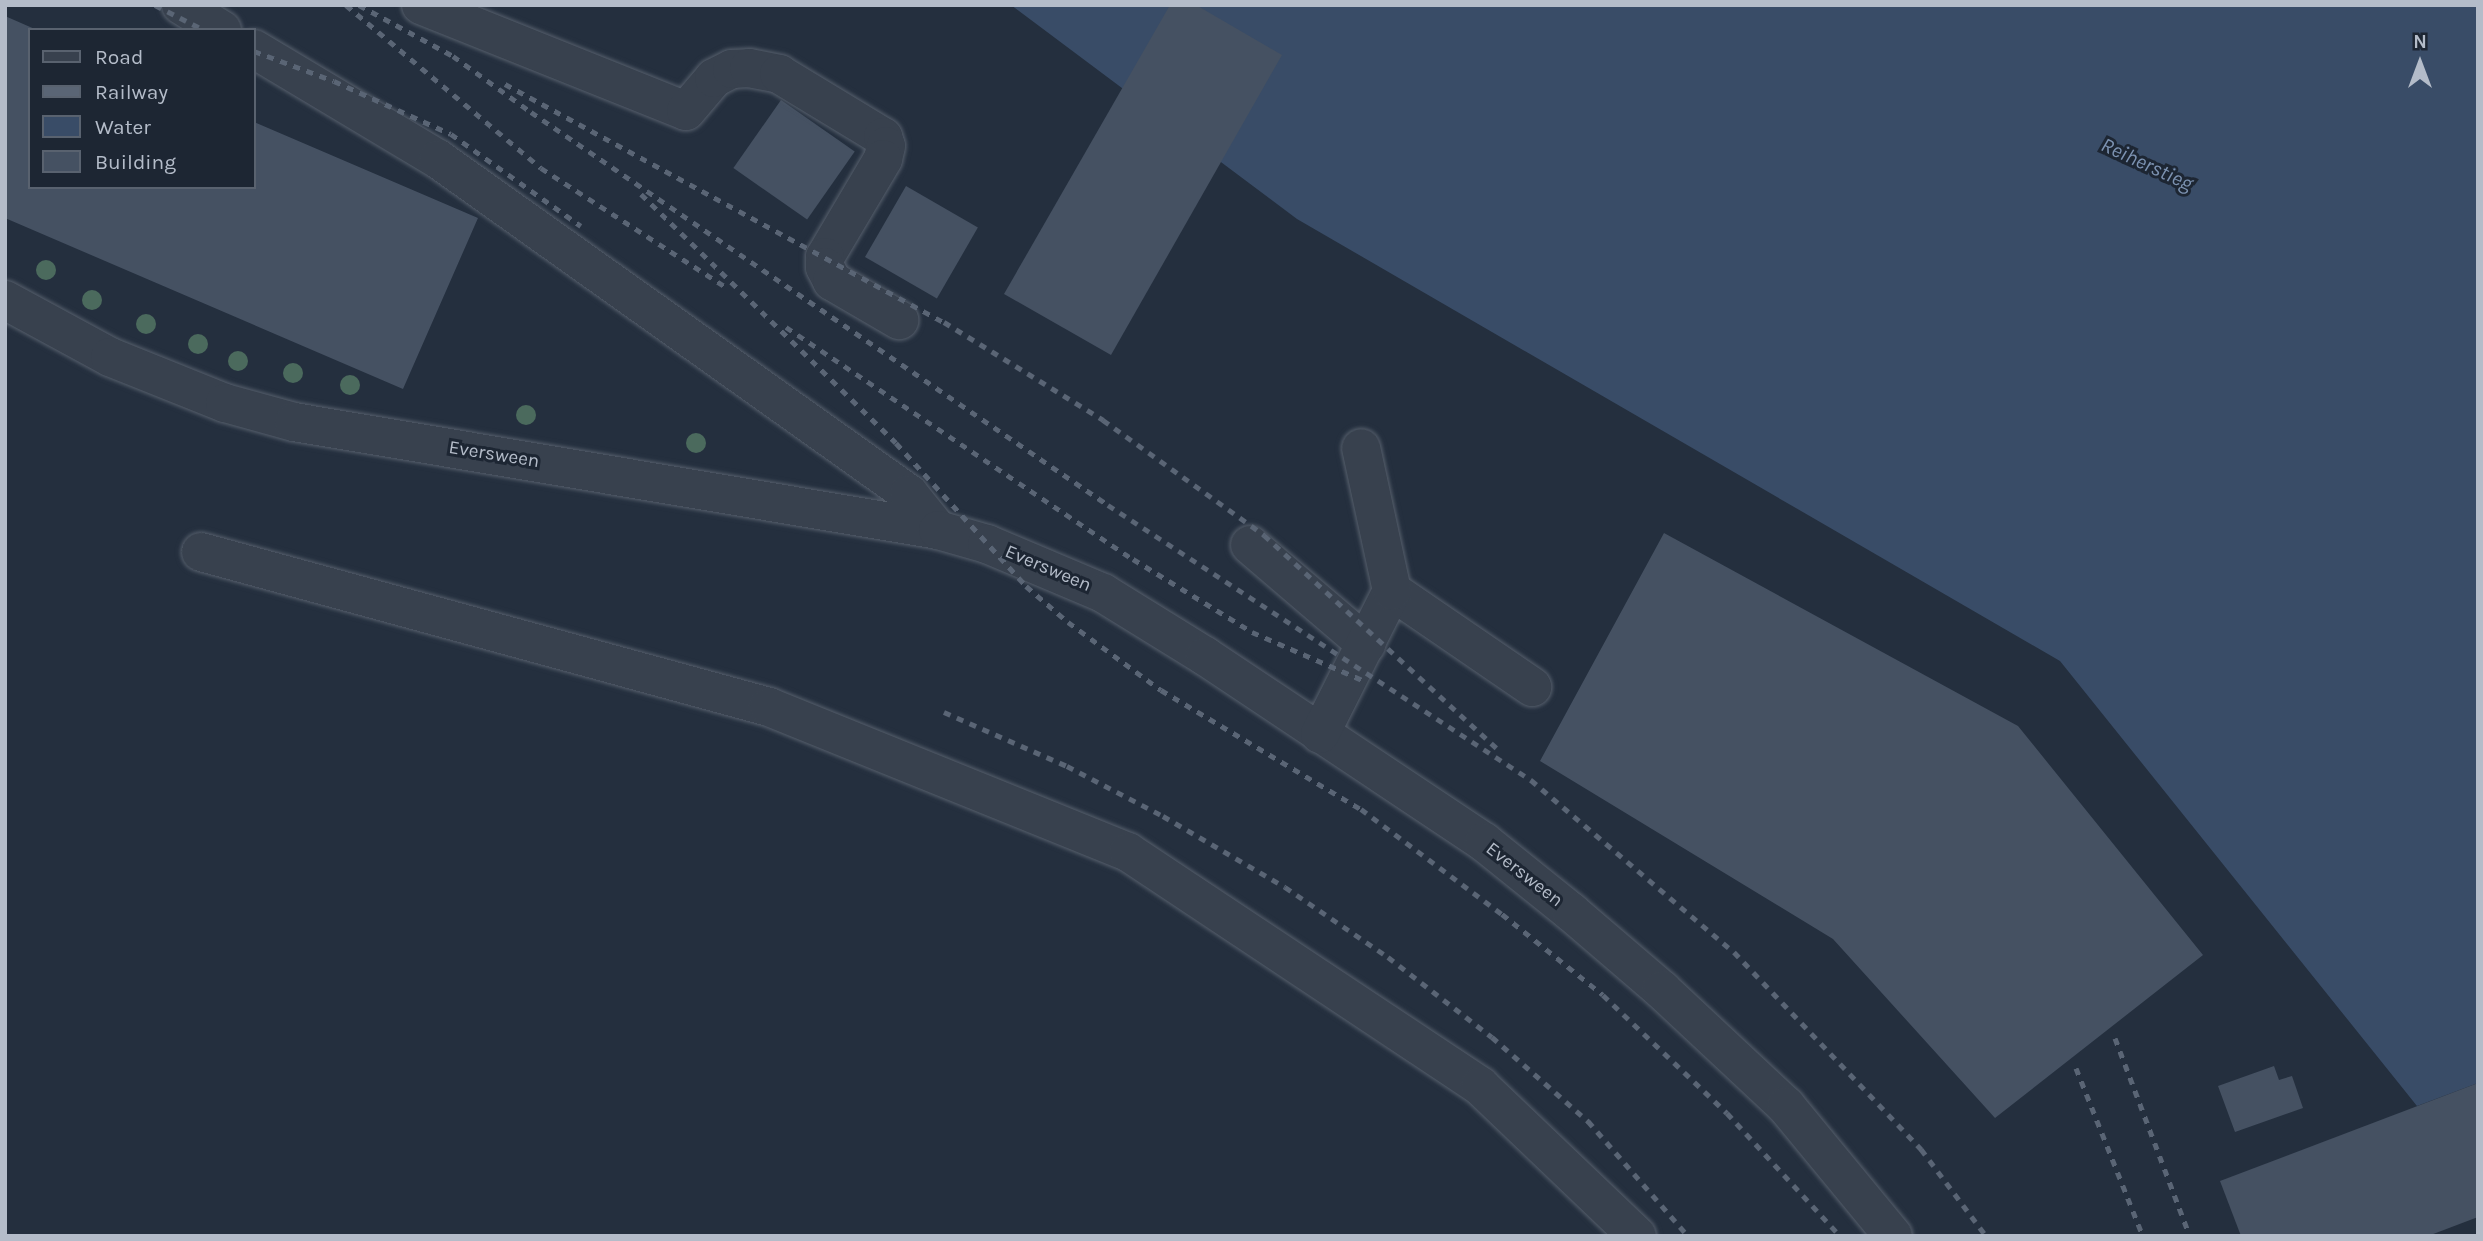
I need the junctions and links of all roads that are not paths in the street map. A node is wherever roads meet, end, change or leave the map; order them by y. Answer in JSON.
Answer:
{"nodes":[{"id":1,"x":181,"y":5,"type":"edge"},
{"id":2,"x":421,"y":5,"type":"edge"},
{"id":3,"x":219,"y":28,"type":"edge"},
{"id":4,"x":256,"y":50,"type":"edge"},
{"id":5,"x":5,"y":300,"type":"edge"},
{"id":6,"x":899,"y":320,"type":"dead end"},
{"id":7,"x":1361,"y":448,"type":"dead end"},
{"id":8,"x":938,"y":530,"type":"junction"},
{"id":9,"x":1250,"y":545,"type":"dead end"},
{"id":10,"x":201,"y":552,"type":"dead end"},
{"id":11,"x":1392,"y":591,"type":"junction"},
{"id":12,"x":1366,"y":644,"type":"junction"},
{"id":13,"x":1532,"y":687,"type":"dead end"},
{"id":14,"x":1320,"y":734,"type":"junction"},
{"id":15,"x":1637,"y":1236,"type":"edge"},
{"id":16,"x":1893,"y":1236,"type":"edge"}],
"edges":[{"from":1,"to":3,"type":"street"},
{"from":2,"to":6,"type":"street"},
{"from":4,"to":8,"type":"street"},
{"from":5,"to":8,"type":"street","name":"Eversween"},
{"from":7,"to":11,"type":"street"},
{"from":8,"to":14,"type":"street","name":"Eversween"},
{"from":9,"to":12,"type":"street"},
{"from":10,"to":15,"type":"street"},
{"from":11,"to":12,"type":"street"},
{"from":11,"to":13,"type":"street"},
{"from":12,"to":14,"type":"street"},
{"from":14,"to":16,"type":"street","name":"Eversween"}]}
